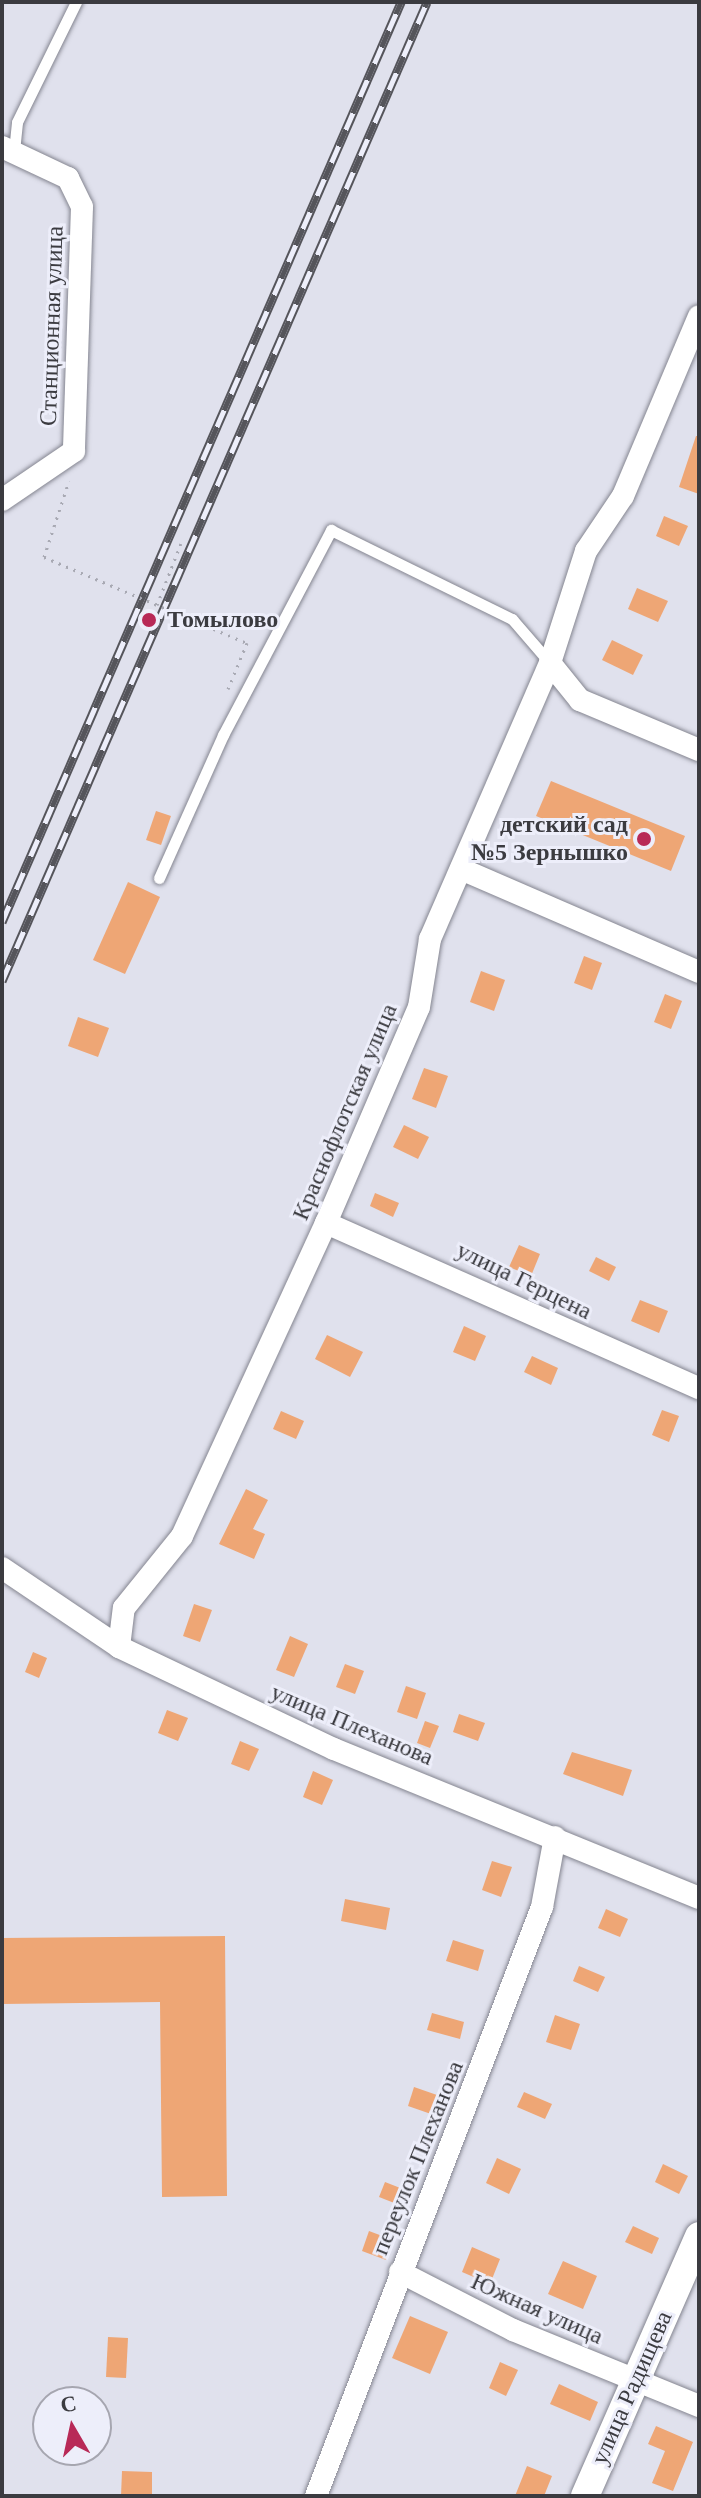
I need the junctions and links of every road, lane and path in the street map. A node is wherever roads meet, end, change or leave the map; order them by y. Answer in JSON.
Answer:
{"nodes":[{"id":1,"x":76,"y":2,"type":"edge"},
{"id":2,"x":8,"y":149,"type":"edge"},
{"id":3,"x":696,"y":330,"type":"edge"},
{"id":4,"x":73,"y":484,"type":"dead end"},
{"id":5,"x":2,"y":500,"type":"edge"},
{"id":6,"x":181,"y":543,"type":"dead end"},
{"id":7,"x":157,"y":605,"type":"junction"},
{"id":8,"x":550,"y":663,"type":"junction"},
{"id":9,"x":224,"y":700,"type":"dead end"},
{"id":10,"x":699,"y":750,"type":"edge"},
{"id":11,"x":461,"y":869,"type":"junction"},
{"id":12,"x":159,"y":878,"type":"dead end"},
{"id":13,"x":699,"y":972,"type":"edge"},
{"id":14,"x":326,"y":1223,"type":"junction"},
{"id":15,"x":699,"y":1388,"type":"edge"},
{"id":16,"x":2,"y":1568,"type":"edge"},
{"id":17,"x":119,"y":1647,"type":"junction"},
{"id":18,"x":555,"y":1837,"type":"junction"},
{"id":19,"x":699,"y":1898,"type":"edge"},
{"id":20,"x":699,"y":2236,"type":"edge"},
{"id":21,"x":400,"y":2272,"type":"junction"},
{"id":22,"x":636,"y":2380,"type":"junction"},
{"id":23,"x":699,"y":2406,"type":"edge"},
{"id":24,"x":316,"y":2496,"type":"edge"},
{"id":25,"x":585,"y":2496,"type":"edge"}],
"edges":[{"from":1,"to":2,"type":"lane"},
{"from":2,"to":5,"type":"street","name":"Станционная улица"},
{"from":3,"to":8,"type":"street","name":"Краснофлотская улица"},
{"from":4,"to":7,"type":"path","bridge":true},
{"from":6,"to":7,"type":"path"},
{"from":7,"to":9,"type":"path","bridge":true},
{"from":8,"to":10,"type":"street"},
{"from":8,"to":11,"type":"street","name":"Краснофлотская улица"},
{"from":8,"to":12,"type":"lane"},
{"from":11,"to":13,"type":"street"},
{"from":11,"to":14,"type":"street","name":"Краснофлотская улица"},
{"from":14,"to":15,"type":"street","name":"улица Герцена"},
{"from":14,"to":17,"type":"street","name":"Краснофлотская улица"},
{"from":16,"to":17,"type":"street","name":"улица Плеханова"},
{"from":17,"to":18,"type":"street","name":"улица Плеханова"},
{"from":18,"to":19,"type":"street","name":"улица Плеханова"},
{"from":18,"to":21,"type":"street","name":"переулок Плеханова"},
{"from":20,"to":22,"type":"street","name":"улица Радищева"},
{"from":21,"to":22,"type":"street","name":"Южная улица"},
{"from":21,"to":24,"type":"street","name":"переулок Плеханова"},
{"from":22,"to":23,"type":"street","name":"Южная улица"},
{"from":22,"to":25,"type":"street","name":"улица Радищева"}]}
